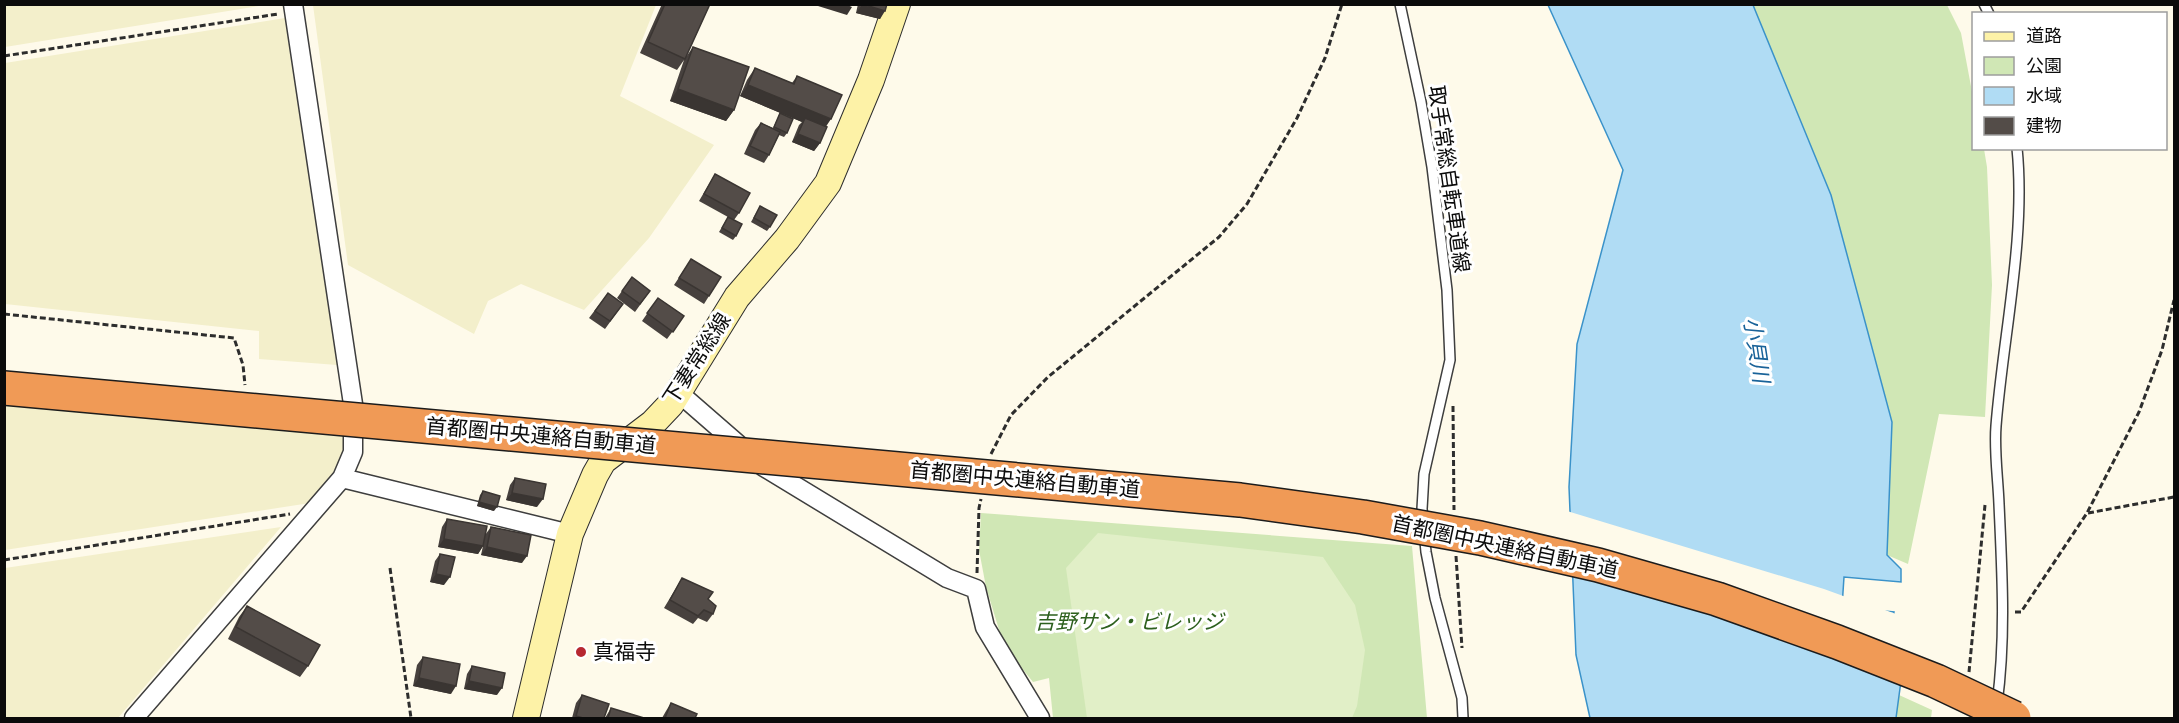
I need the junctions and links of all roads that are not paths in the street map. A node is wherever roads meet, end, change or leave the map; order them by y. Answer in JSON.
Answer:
{"nodes":[{"id":1,"x":897,"y":4,"type":"edge"},
{"id":2,"x":1400,"y":4,"type":"edge"},
{"id":3,"x":294,"y":8,"type":"edge"},
{"id":4,"x":2017,"y":150,"type":"edge"},
{"id":5,"x":4,"y":388,"type":"edge"},
{"id":6,"x":679,"y":393,"type":"junction"},
{"id":7,"x":342,"y":478,"type":"junction"},
{"id":8,"x":570,"y":534,"type":"junction"},
{"id":9,"x":134,"y":718,"type":"edge"},
{"id":10,"x":526,"y":718,"type":"edge"},
{"id":11,"x":1040,"y":718,"type":"edge"},
{"id":12,"x":1463,"y":718,"type":"edge"},
{"id":13,"x":1995,"y":718,"type":"edge"},
{"id":14,"x":2014,"y":718,"type":"edge"}],
"edges":[{"from":1,"to":6,"type":"main road","name":"下妻常総線"},
{"from":2,"to":12,"type":"lane","name":"取手常総自転車道線"},
{"from":3,"to":7,"type":"street"},
{"from":4,"to":13,"type":"lane"},
{"from":5,"to":14,"type":"highway","name":"首都圏中央連絡自動車道","bridge":true},
{"from":6,"to":8,"type":"main road","name":"下妻常総線"},
{"from":6,"to":11,"type":"street"},
{"from":7,"to":8,"type":"street"},
{"from":7,"to":9,"type":"street"},
{"from":8,"to":10,"type":"main road","name":"下妻常総線"}]}
